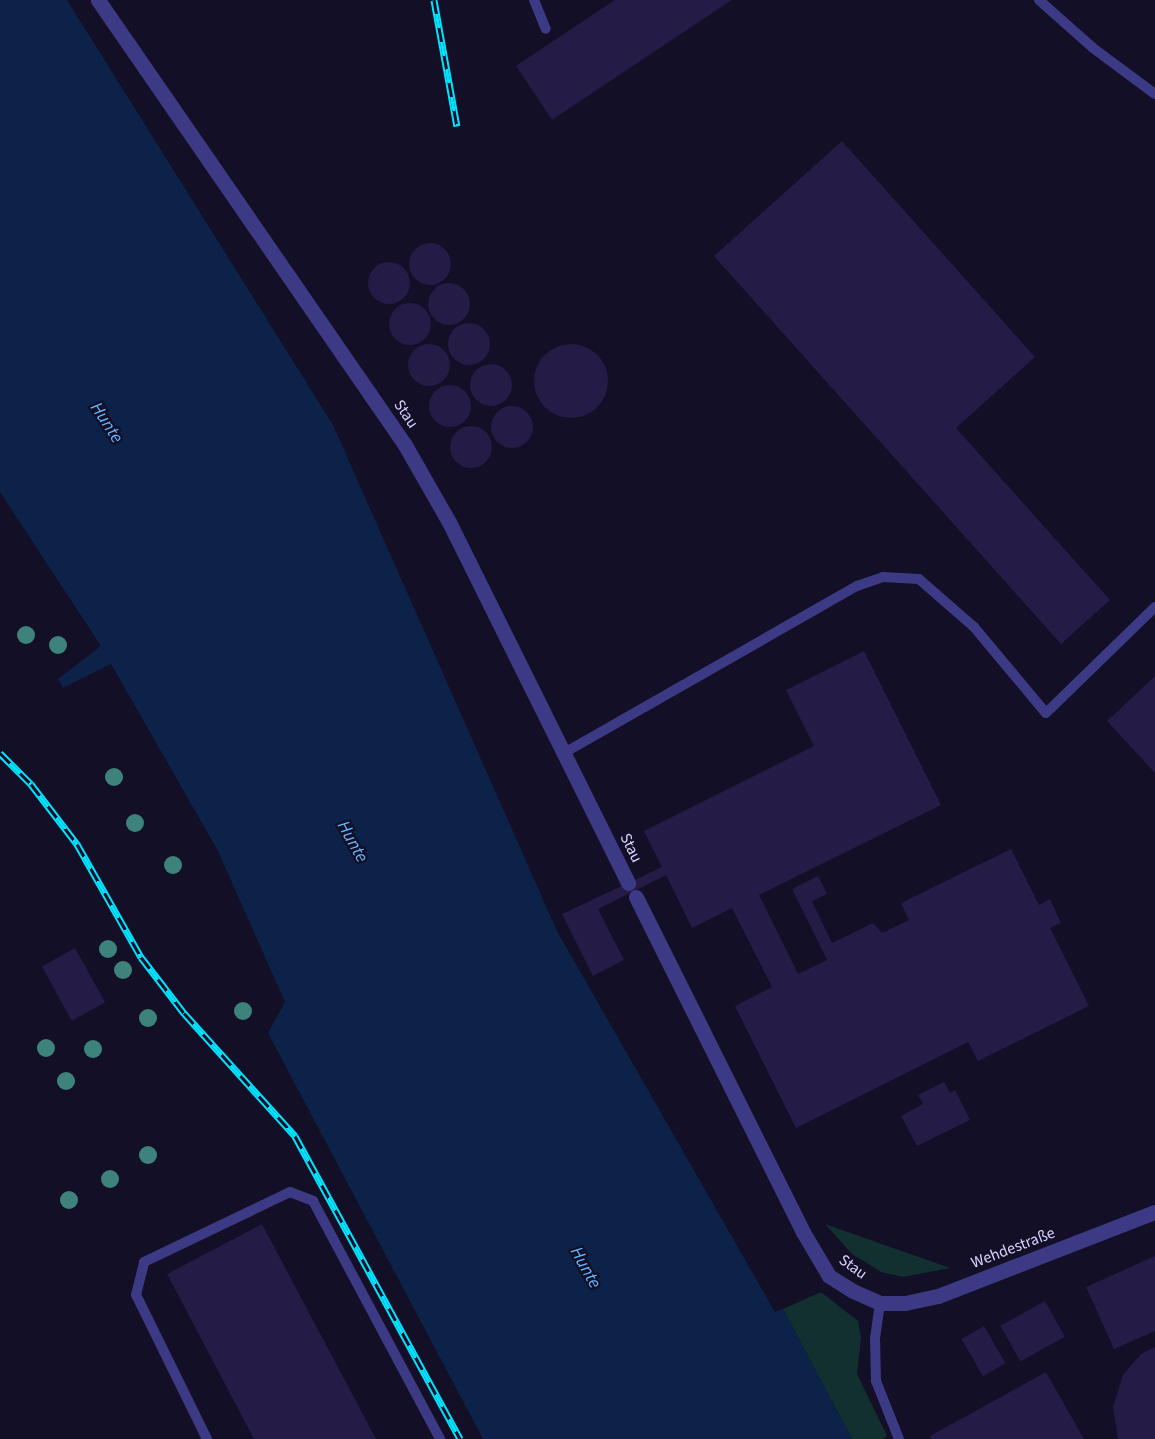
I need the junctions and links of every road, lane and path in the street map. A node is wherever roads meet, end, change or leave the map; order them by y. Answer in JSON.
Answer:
{"nodes":[{"id":1,"x":98,"y":0,"type":"edge"},
{"id":2,"x":534,"y":0,"type":"edge"},
{"id":3,"x":1039,"y":0,"type":"edge"},
{"id":4,"x":546,"y":29,"type":"dead end"},
{"id":5,"x":1155,"y":94,"type":"edge"},
{"id":6,"x":1155,"y":607,"type":"edge"},
{"id":7,"x":564,"y":753,"type":"junction"},
{"id":8,"x":628,"y":883,"type":"dead end"},
{"id":9,"x":636,"y":897,"type":"dead end"},
{"id":10,"x":1155,"y":1212,"type":"edge"},
{"id":11,"x":880,"y":1303,"type":"junction"},
{"id":12,"x":207,"y":1439,"type":"edge"},
{"id":13,"x":440,"y":1439,"type":"edge"},
{"id":14,"x":899,"y":1439,"type":"edge"}],
"edges":[{"from":1,"to":7,"type":"street","name":"Stau"},
{"from":2,"to":4,"type":"lane"},
{"from":3,"to":5,"type":"lane"},
{"from":6,"to":7,"type":"lane"},
{"from":7,"to":8,"type":"street","name":"Stau"},
{"from":9,"to":11,"type":"street","name":"Stau"},
{"from":10,"to":11,"type":"street","name":"Wehdestraße"},
{"from":11,"to":14,"type":"lane"},
{"from":12,"to":13,"type":"lane"}]}
